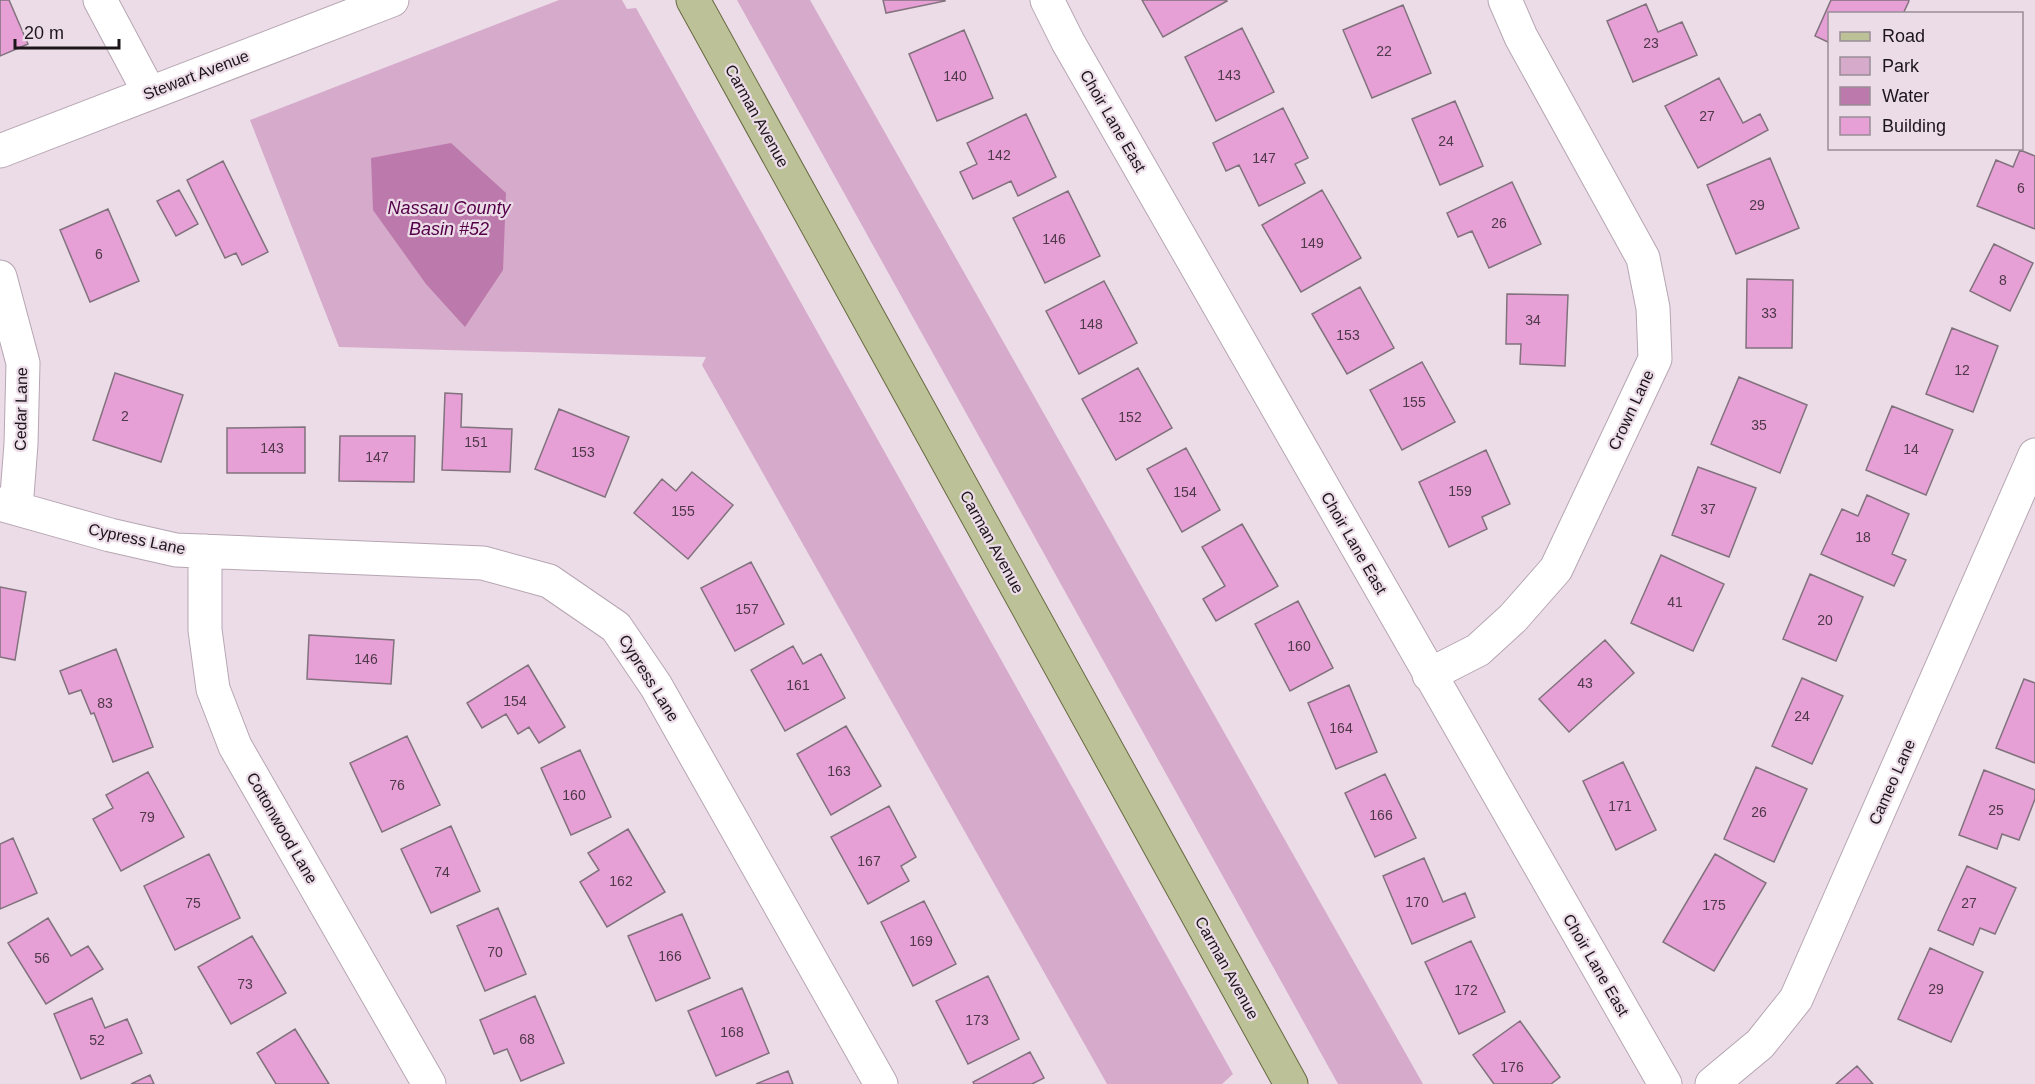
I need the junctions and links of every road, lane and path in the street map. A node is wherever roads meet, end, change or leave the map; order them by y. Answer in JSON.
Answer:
{"nodes":[{"id":1,"x":100,"y":0,"type":"edge"},
{"id":2,"x":392,"y":0,"type":"edge"},
{"id":3,"x":693,"y":0,"type":"edge"},
{"id":4,"x":1047,"y":0,"type":"edge"},
{"id":5,"x":1505,"y":0,"type":"edge"},
{"id":6,"x":149,"y":93,"type":"junction"},
{"id":7,"x":0,"y":151,"type":"edge"},
{"id":8,"x":0,"y":277,"type":"edge"},
{"id":9,"x":2035,"y":455,"type":"edge"},
{"id":10,"x":8,"y":506,"type":"edge"},
{"id":11,"x":205,"y":551,"type":"junction"},
{"id":12,"x":1429,"y":675,"type":"junction"},
{"id":13,"x":429,"y":1084,"type":"edge"},
{"id":14,"x":881,"y":1084,"type":"edge"},
{"id":15,"x":1291,"y":1084,"type":"edge"},
{"id":16,"x":1665,"y":1084,"type":"edge"},
{"id":17,"x":1712,"y":1084,"type":"edge"}],
"edges":[{"from":1,"to":6,"type":"street"},
{"from":2,"to":6,"type":"street","name":"Stewart Avenue"},
{"from":3,"to":15,"type":"main road","name":"Carman Avenue"},
{"from":4,"to":12,"type":"street","name":"Choir Lane East"},
{"from":5,"to":12,"type":"street","name":"Crown Lane"},
{"from":6,"to":7,"type":"street","name":"Stewart Avenue"},
{"from":8,"to":10,"type":"street","name":"Cedar Lane"},
{"from":9,"to":17,"type":"street","name":"Cameo Lane"},
{"from":10,"to":11,"type":"street","name":"Cypress Lane"},
{"from":11,"to":13,"type":"street","name":"Cottonwood Lane"},
{"from":11,"to":14,"type":"street","name":"Cypress Lane"},
{"from":12,"to":16,"type":"street","name":"Choir Lane East"}]}
